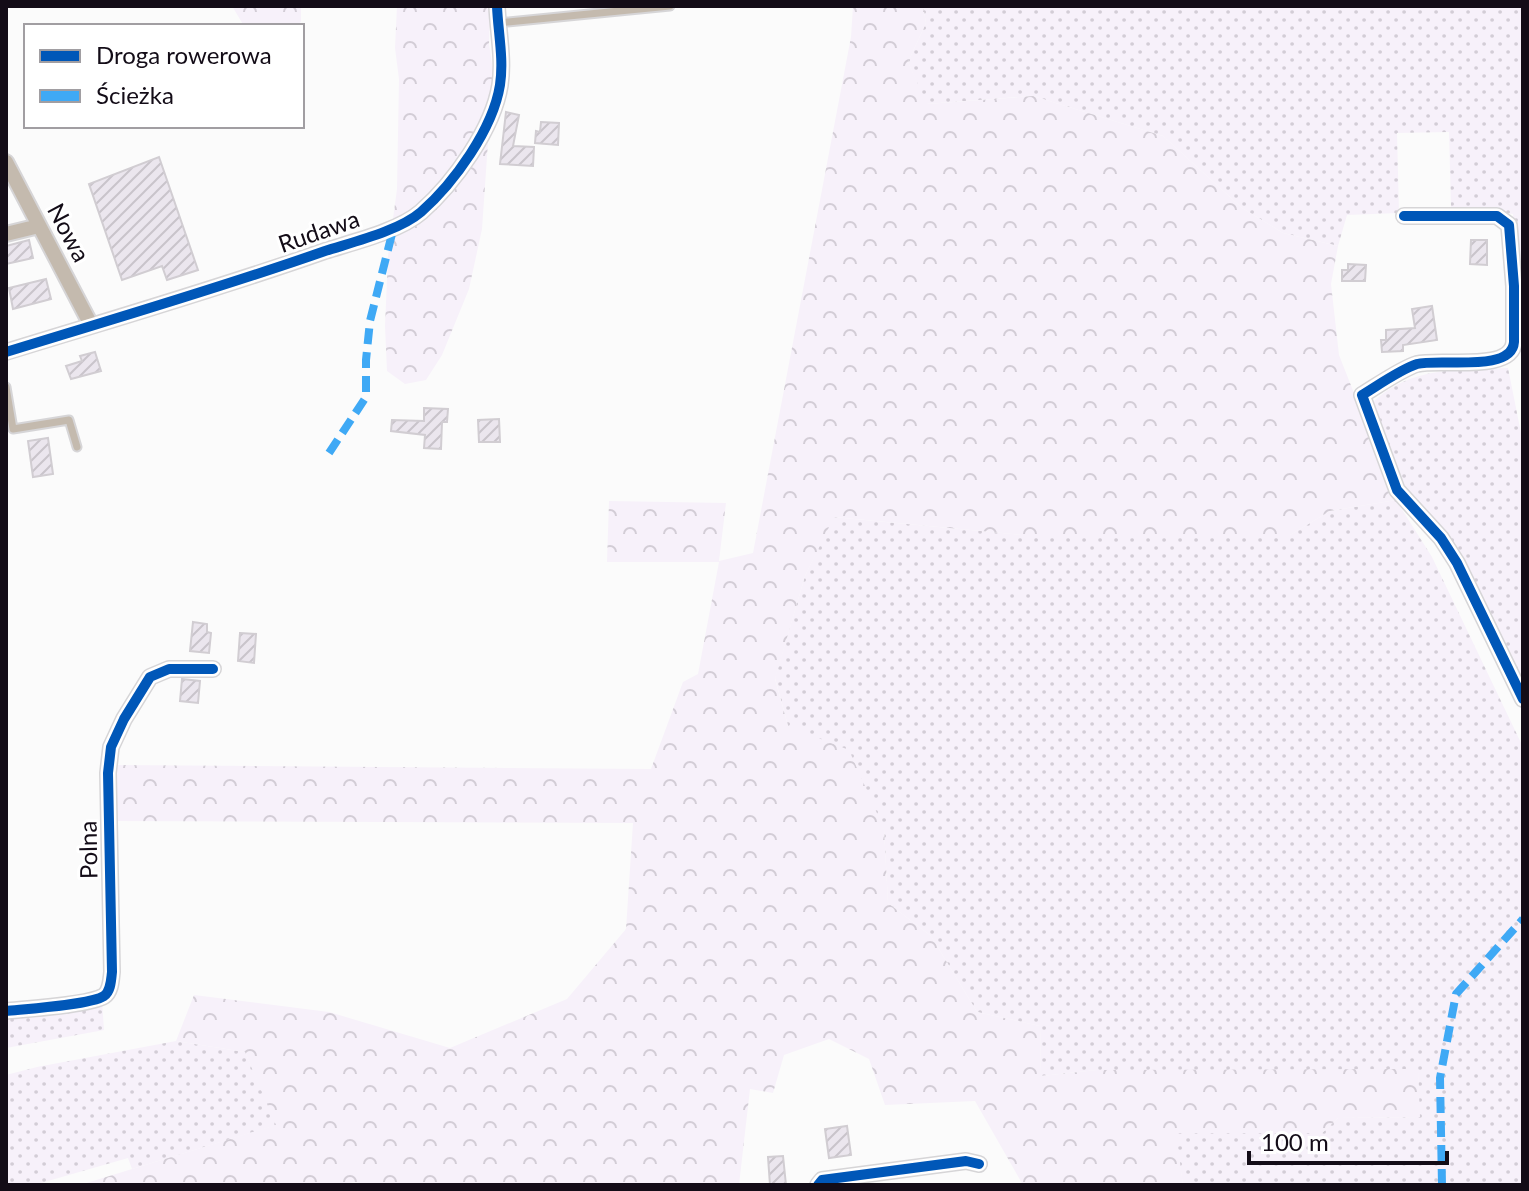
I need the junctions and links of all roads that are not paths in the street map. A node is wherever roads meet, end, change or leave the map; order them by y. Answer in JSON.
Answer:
{"nodes":[{"id":1,"x":497,"y":6,"type":"edge"},
{"id":2,"x":670,"y":6,"type":"edge"},
{"id":3,"x":498,"y":23,"type":"junction"},
{"id":4,"x":6,"y":162,"type":"edge"},
{"id":5,"x":1404,"y":216,"type":"dead end"},
{"id":6,"x":39,"y":226,"type":"junction"},
{"id":7,"x":6,"y":234,"type":"edge"},
{"id":8,"x":91,"y":325,"type":"junction"},
{"id":9,"x":6,"y":352,"type":"edge"},
{"id":10,"x":6,"y":387,"type":"edge"},
{"id":11,"x":77,"y":447,"type":"dead end"},
{"id":12,"x":213,"y":669,"type":"dead end"},
{"id":13,"x":1523,"y":699,"type":"edge"},
{"id":14,"x":6,"y":1011,"type":"edge"},
{"id":15,"x":979,"y":1164,"type":"dead end"},
{"id":16,"x":820,"y":1183,"type":"edge"}],
"edges":[{"from":1,"to":3,"type":"street","name":"Rudawa"},
{"from":2,"to":3,"type":"lane"},
{"from":3,"to":8,"type":"street","name":"Rudawa"},
{"from":4,"to":6,"type":"street","name":"Nowa"},
{"from":5,"to":13,"type":"street"},
{"from":6,"to":7,"type":"street"},
{"from":6,"to":8,"type":"street","name":"Nowa"},
{"from":8,"to":9,"type":"street","name":"Rudawa"},
{"from":10,"to":11,"type":"lane"},
{"from":12,"to":14,"type":"street","name":"Polna"},
{"from":15,"to":16,"type":"street"}]}
